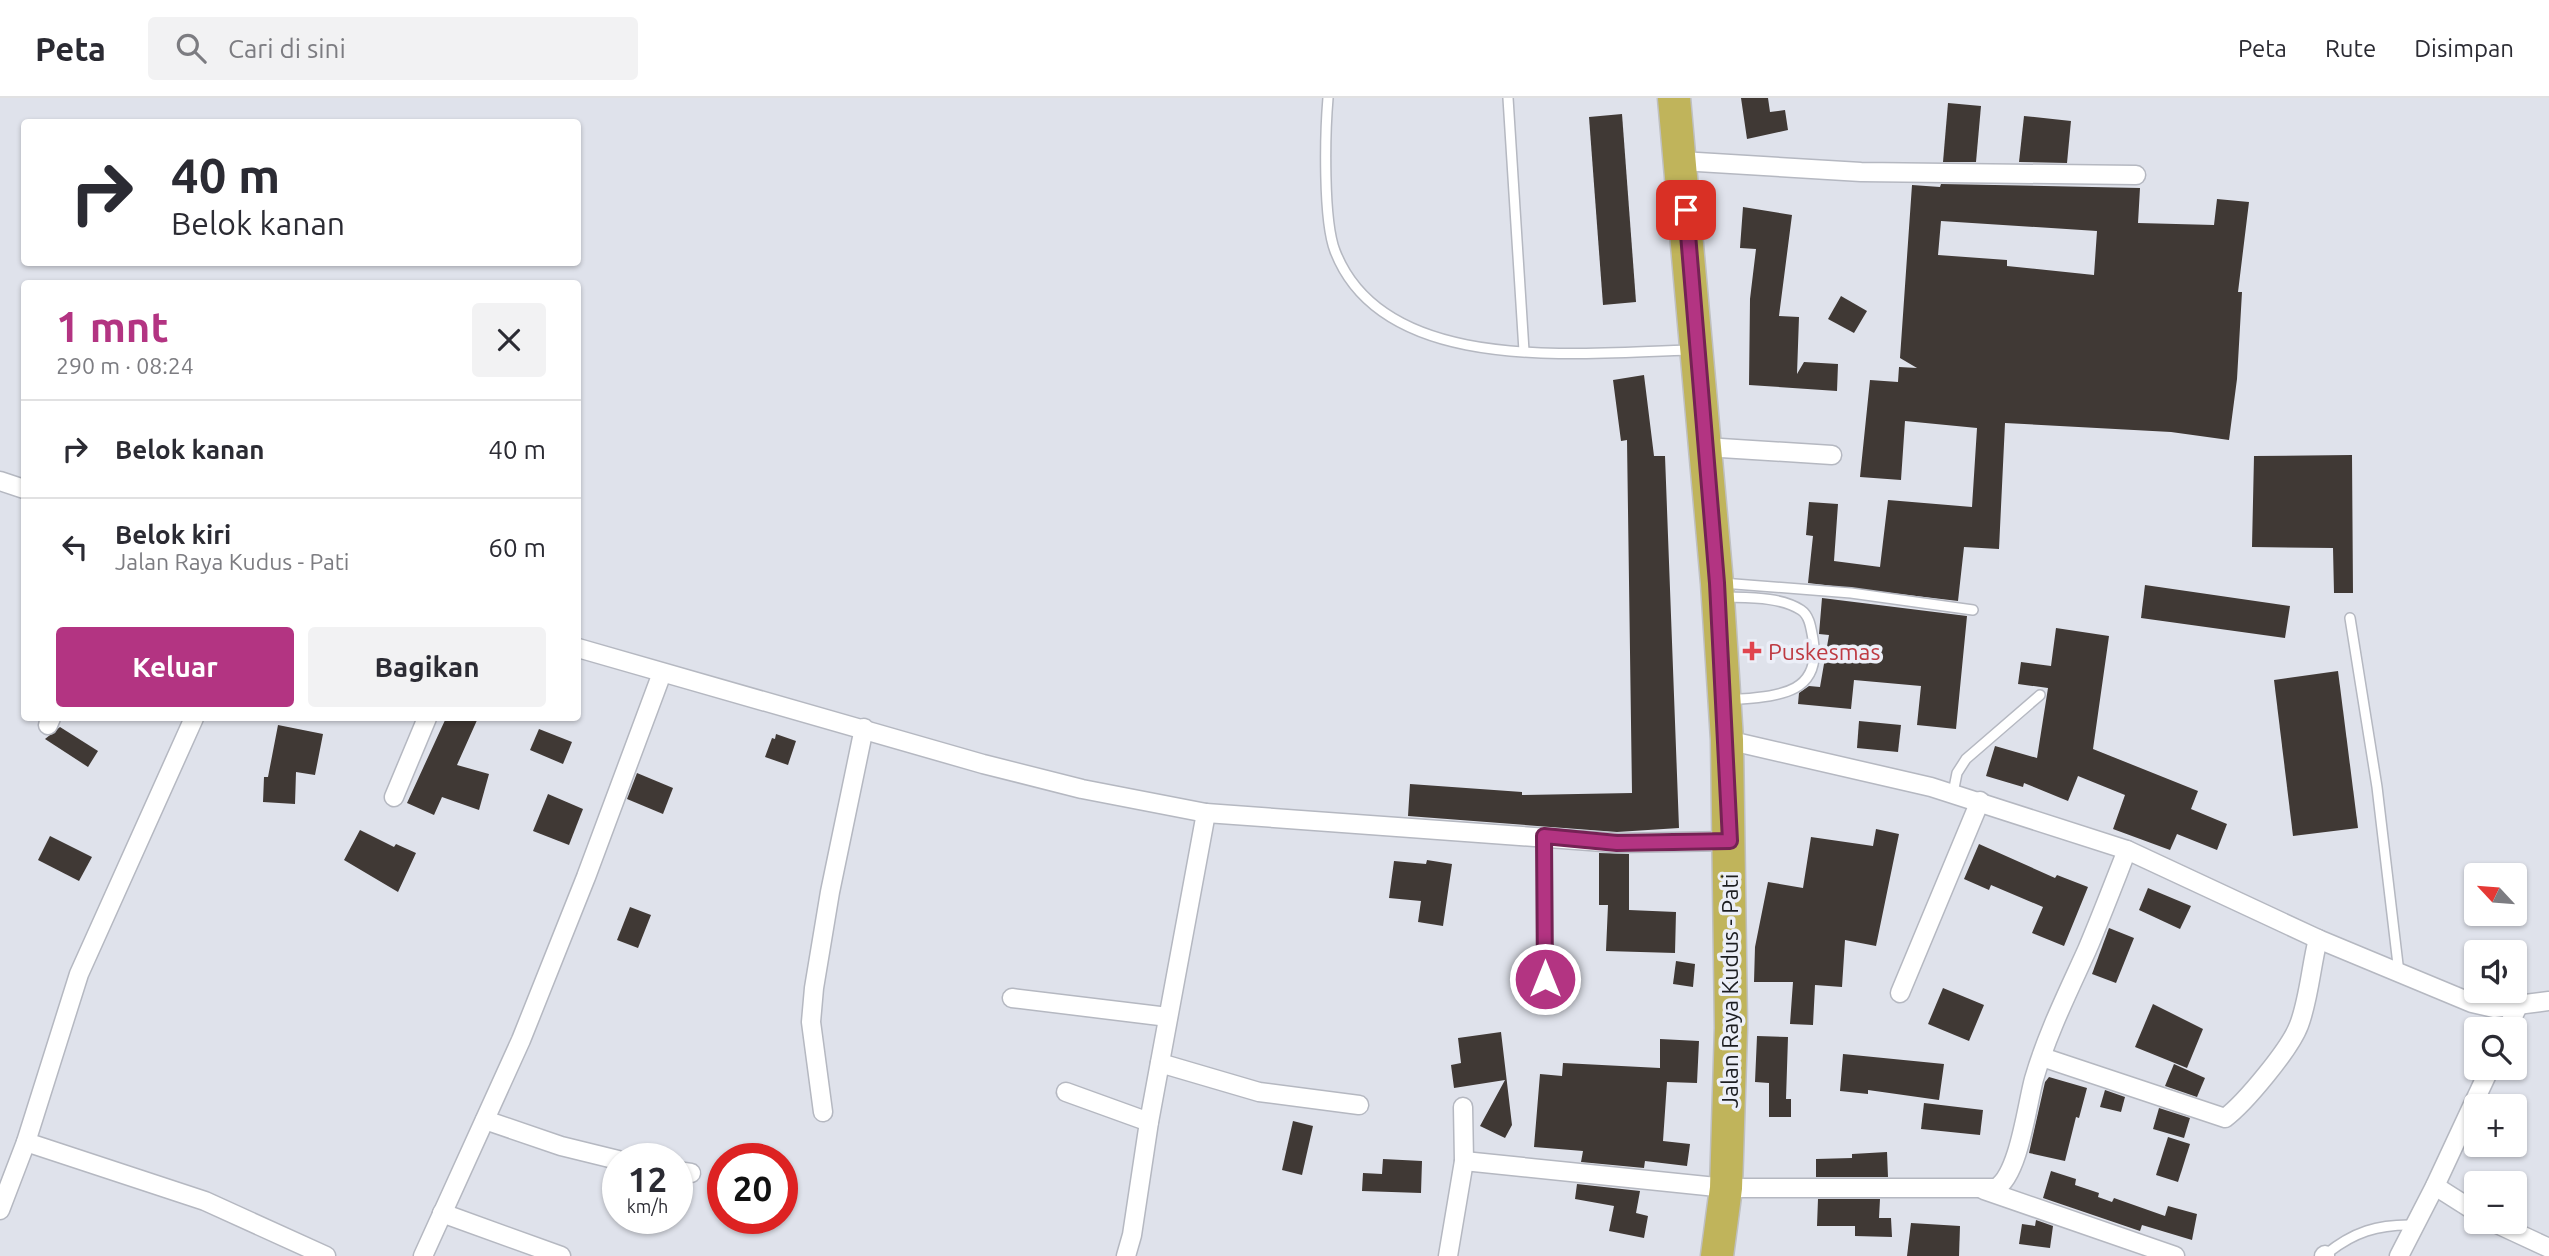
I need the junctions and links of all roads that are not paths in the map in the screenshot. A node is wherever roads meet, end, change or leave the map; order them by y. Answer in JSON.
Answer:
{"nodes":[{"id":1,"x":1328,"y":98,"type":"edge"},
{"id":2,"x":1508,"y":98,"type":"edge"},
{"id":3,"x":1674,"y":98,"type":"edge"},
{"id":4,"x":1681,"y":161,"type":"junction"},
{"id":5,"x":2136,"y":175,"type":"dead end"},
{"id":6,"x":1697,"y":350,"type":"junction"},
{"id":7,"x":1524,"y":351,"type":"junction"},
{"id":8,"x":1705,"y":447,"type":"junction"},
{"id":9,"x":1832,"y":455,"type":"dead end"},
{"id":10,"x":0,"y":481,"type":"edge"},
{"id":11,"x":21,"y":488,"type":"edge"},
{"id":12,"x":1718,"y":590,"type":"junction"},
{"id":13,"x":1973,"y":610,"type":"dead end"},
{"id":14,"x":2350,"y":618,"type":"dead end"},
{"id":15,"x":581,"y":649,"type":"edge"},
{"id":16,"x":662,"y":673,"type":"junction"},
{"id":17,"x":2040,"y":695,"type":"dead end"},
{"id":18,"x":1725,"y":701,"type":"junction"},
{"id":19,"x":193,"y":721,"type":"edge"},
{"id":20,"x":426,"y":721,"type":"edge"},
{"id":21,"x":864,"y":728,"type":"junction"},
{"id":22,"x":1727,"y":740,"type":"junction"},
{"id":23,"x":1953,"y":793,"type":"junction"},
{"id":24,"x":394,"y":797,"type":"dead end"},
{"id":25,"x":1980,"y":802,"type":"junction"},
{"id":26,"x":1206,"y":813,"type":"junction"},
{"id":27,"x":1544,"y":836,"type":"junction"},
{"id":28,"x":1730,"y":841,"type":"junction"},
{"id":29,"x":2127,"y":850,"type":"junction"},
{"id":30,"x":2318,"y":939,"type":"junction"},
{"id":31,"x":2399,"y":975,"type":"junction"},
{"id":32,"x":1545,"y":979,"type":"dead end"},
{"id":33,"x":1900,"y":993,"type":"dead end"},
{"id":34,"x":1012,"y":998,"type":"dead end"},
{"id":35,"x":2549,"y":1001,"type":"edge"},
{"id":36,"x":2518,"y":1006,"type":"junction"},
{"id":37,"x":1168,"y":1017,"type":"junction"},
{"id":38,"x":2513,"y":1017,"type":"edge"},
{"id":39,"x":2042,"y":1057,"type":"junction"},
{"id":40,"x":1160,"y":1063,"type":"junction"},
{"id":41,"x":2484,"y":1080,"type":"edge"},
{"id":42,"x":1066,"y":1092,"type":"dead end"},
{"id":43,"x":1359,"y":1105,"type":"dead end"},
{"id":44,"x":1462,"y":1107,"type":"dead end"},
{"id":45,"x":823,"y":1112,"type":"dead end"},
{"id":46,"x":485,"y":1120,"type":"junction"},
{"id":47,"x":1149,"y":1122,"type":"junction"},
{"id":48,"x":26,"y":1142,"type":"junction"},
{"id":49,"x":602,"y":1156,"type":"edge"},
{"id":50,"x":1464,"y":1161,"type":"junction"},
{"id":51,"x":6,"y":1175,"type":"edge"},
{"id":52,"x":2435,"y":1186,"type":"junction"},
{"id":53,"x":1726,"y":1188,"type":"junction"},
{"id":54,"x":1984,"y":1190,"type":"junction"},
{"id":55,"x":2464,"y":1204,"type":"edge"},
{"id":56,"x":0,"y":1210,"type":"edge"},
{"id":57,"x":442,"y":1213,"type":"junction"},
{"id":58,"x":2414,"y":1225,"type":"junction"},
{"id":59,"x":2519,"y":1234,"type":"edge"},
{"id":60,"x":2549,"y":1248,"type":"edge"},
{"id":61,"x":326,"y":1256,"type":"edge"},
{"id":62,"x":422,"y":1256,"type":"edge"},
{"id":63,"x":561,"y":1256,"type":"edge"},
{"id":64,"x":1126,"y":1256,"type":"edge"},
{"id":65,"x":1448,"y":1256,"type":"edge"},
{"id":66,"x":1717,"y":1256,"type":"edge"},
{"id":67,"x":2175,"y":1256,"type":"edge"},
{"id":68,"x":2325,"y":1256,"type":"edge"},
{"id":69,"x":2399,"y":1256,"type":"edge"}],
"edges":[{"from":1,"to":7,"type":"lane"},
{"from":2,"to":7,"type":"lane"},
{"from":3,"to":4,"type":"highway","name":"Jalan Raya Kudus - Pati"},
{"from":4,"to":5,"type":"street"},
{"from":4,"to":6,"type":"highway","name":"Jalan Raya Kudus - Pati"},
{"from":6,"to":7,"type":"lane"},
{"from":6,"to":8,"type":"highway","name":"Jalan Raya Kudus - Pati"},
{"from":8,"to":9,"type":"street"},
{"from":8,"to":12,"type":"highway","name":"Jalan Raya Kudus - Pati"},
{"from":10,"to":11,"type":"street"},
{"from":12,"to":13,"type":"lane"},
{"from":12,"to":18,"type":"highway","name":"Jalan Raya Kudus - Pati"},
{"from":12,"to":18,"type":"lane"},
{"from":14,"to":31,"type":"lane"},
{"from":15,"to":16,"type":"street"},
{"from":16,"to":21,"type":"street"},
{"from":16,"to":46,"type":"street"},
{"from":17,"to":23,"type":"lane"},
{"from":18,"to":22,"type":"highway","name":"Jalan Raya Kudus - Pati"},
{"from":19,"to":48,"type":"street"},
{"from":20,"to":24,"type":"street"},
{"from":21,"to":26,"type":"street"},
{"from":21,"to":45,"type":"street"},
{"from":22,"to":23,"type":"street"},
{"from":22,"to":28,"type":"highway","name":"Jalan Raya Kudus - Pati"},
{"from":23,"to":25,"type":"street"},
{"from":25,"to":29,"type":"street"},
{"from":25,"to":33,"type":"street"},
{"from":26,"to":27,"type":"street"},
{"from":26,"to":37,"type":"street"},
{"from":27,"to":28,"type":"street"},
{"from":27,"to":32,"type":"lane"},
{"from":28,"to":53,"type":"highway","name":"Jalan Raya Kudus - Pati"},
{"from":29,"to":30,"type":"street"},
{"from":29,"to":39,"type":"street"},
{"from":30,"to":31,"type":"street"},
{"from":30,"to":39,"type":"street"},
{"from":31,"to":36,"type":"street"},
{"from":34,"to":37,"type":"street"},
{"from":35,"to":36,"type":"street"},
{"from":36,"to":38,"type":"street"},
{"from":37,"to":40,"type":"street"},
{"from":39,"to":54,"type":"street"},
{"from":40,"to":43,"type":"street"},
{"from":40,"to":47,"type":"street"},
{"from":41,"to":52,"type":"street"},
{"from":42,"to":47,"type":"street"},
{"from":44,"to":50,"type":"street"},
{"from":46,"to":49,"type":"street"},
{"from":46,"to":57,"type":"street"},
{"from":47,"to":64,"type":"street"},
{"from":48,"to":51,"type":"street"},
{"from":48,"to":61,"type":"street"},
{"from":50,"to":53,"type":"street"},
{"from":50,"to":65,"type":"street"},
{"from":51,"to":56,"type":"street"},
{"from":52,"to":55,"type":"street"},
{"from":52,"to":58,"type":"street"},
{"from":53,"to":54,"type":"street"},
{"from":53,"to":66,"type":"highway","name":"Jalan Raya Kudus - Pati"},
{"from":54,"to":67,"type":"street"},
{"from":57,"to":62,"type":"street"},
{"from":57,"to":63,"type":"street"},
{"from":58,"to":68,"type":"lane"},
{"from":58,"to":69,"type":"street"},
{"from":59,"to":60,"type":"street"}]}
